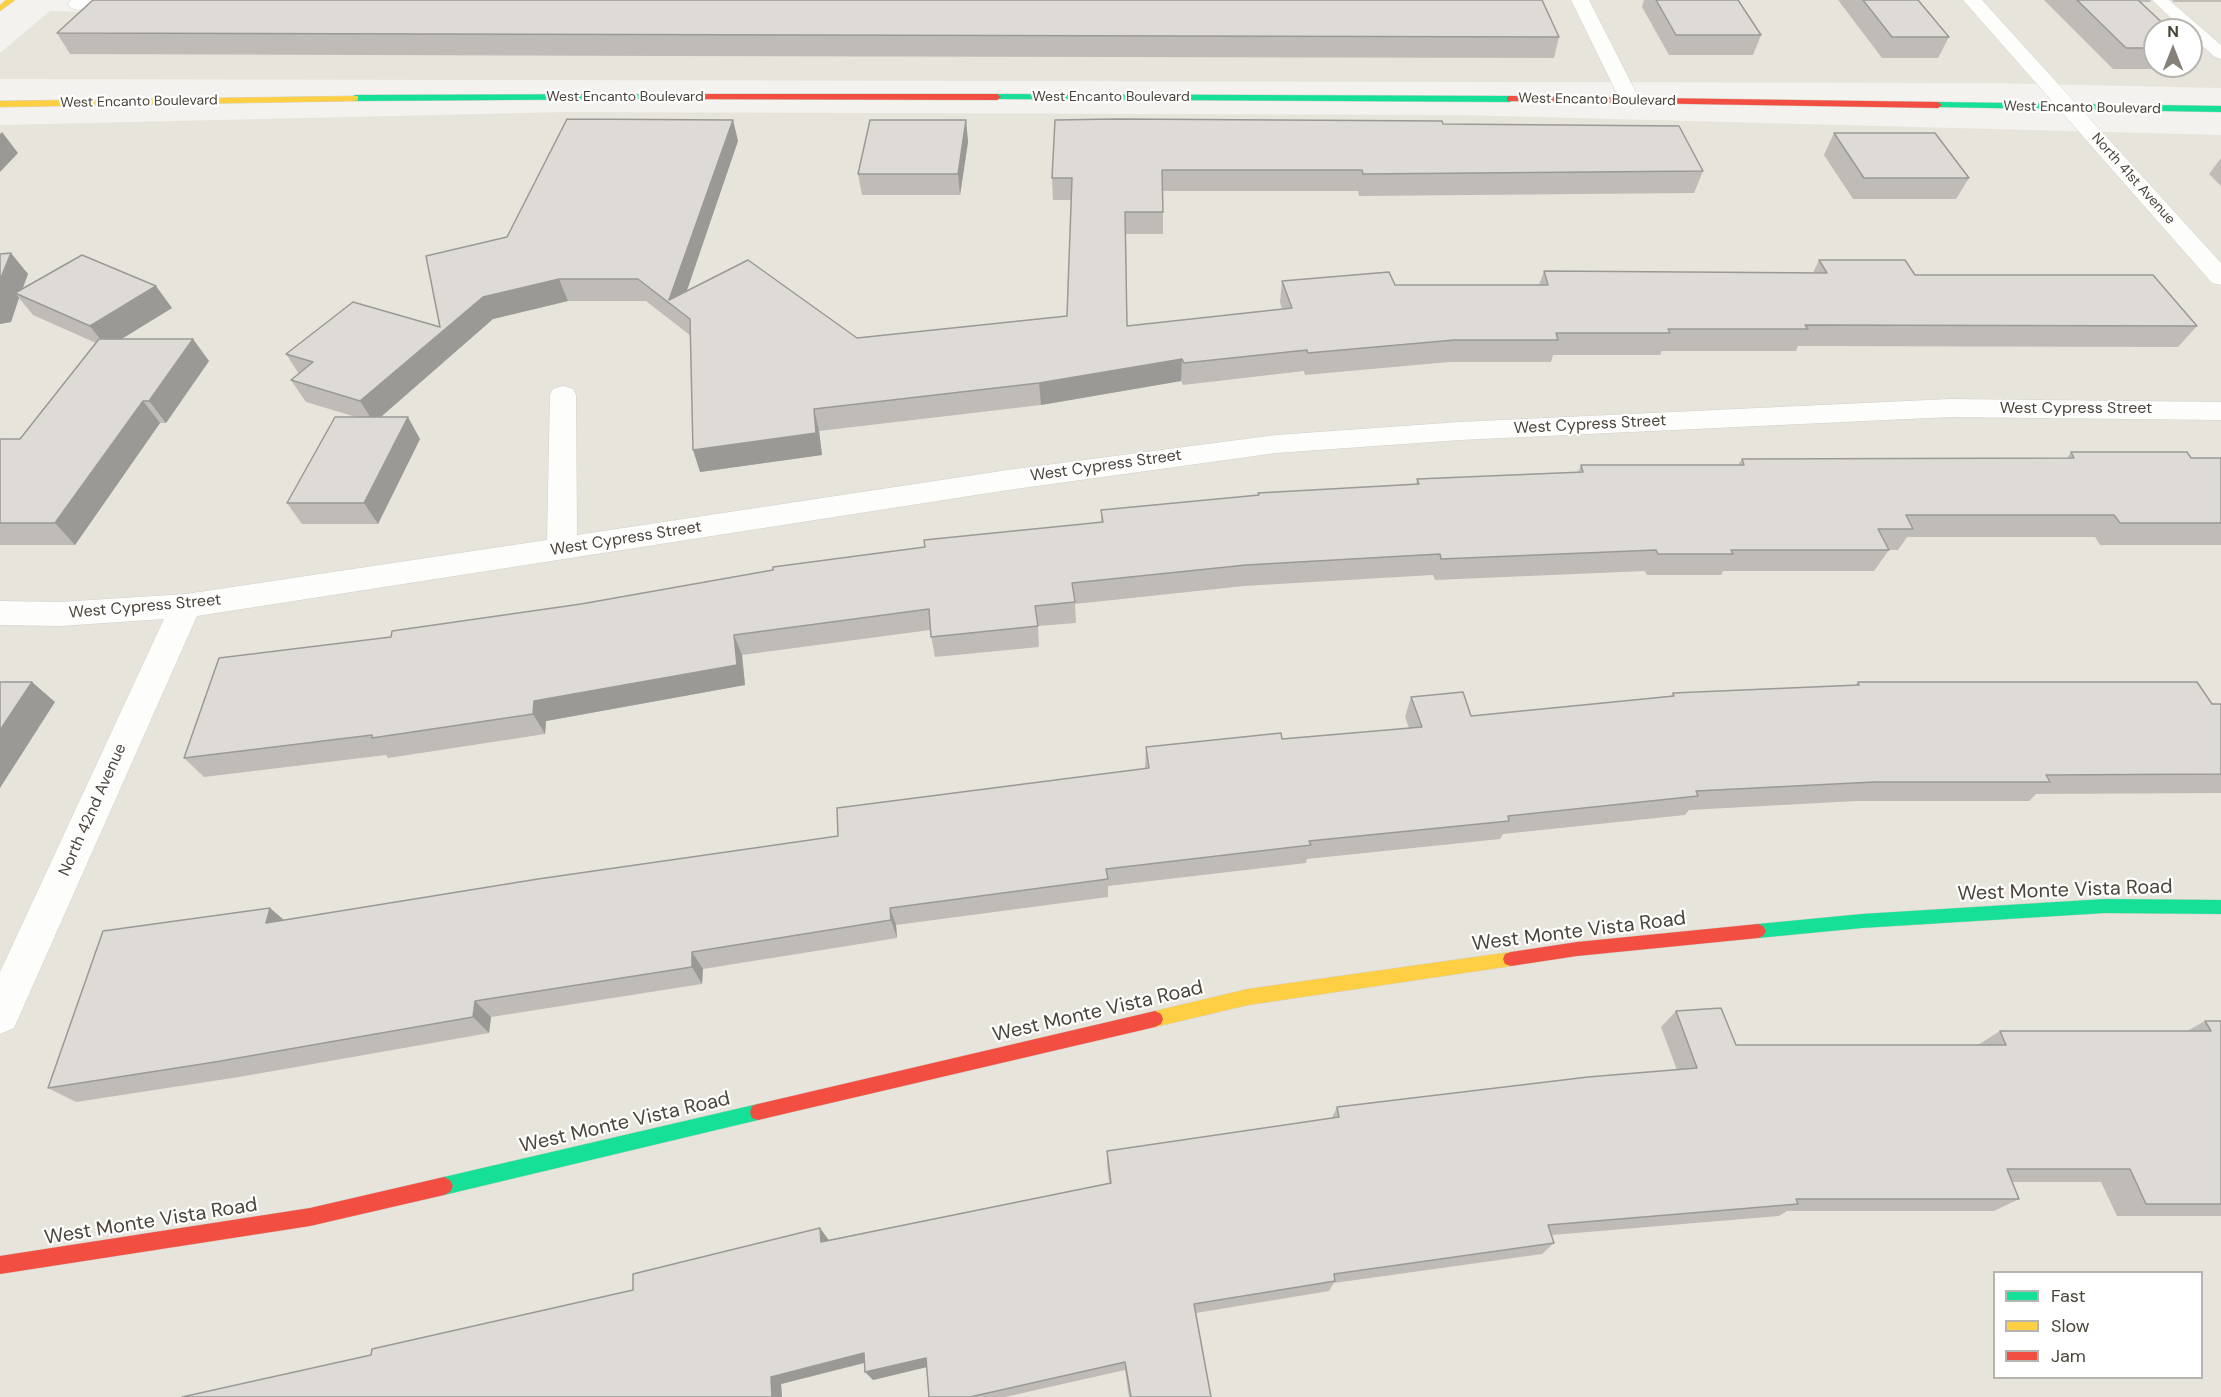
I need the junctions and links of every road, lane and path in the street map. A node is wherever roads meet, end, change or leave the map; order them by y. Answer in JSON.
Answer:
{"nodes":[{"id":1,"x":11,"y":0,"type":"edge"},
{"id":2,"x":1580,"y":0,"type":"edge"},
{"id":3,"x":1972,"y":0,"type":"edge"},
{"id":4,"x":2160,"y":0,"type":"edge"},
{"id":5,"x":0,"y":9,"type":"edge"},
{"id":6,"x":2221,"y":54,"type":"edge"},
{"id":7,"x":1630,"y":100,"type":"junction"},
{"id":8,"x":0,"y":104,"type":"edge"},
{"id":9,"x":2069,"y":108,"type":"junction"},
{"id":10,"x":2221,"y":109,"type":"edge"},
{"id":11,"x":2221,"y":278,"type":"edge"},
{"id":12,"x":563,"y":395,"type":"dead end"},
{"id":13,"x":2221,"y":411,"type":"edge"},
{"id":14,"x":562,"y":550,"type":"junction"},
{"id":15,"x":186,"y":606,"type":"junction"},
{"id":16,"x":0,"y":613,"type":"edge"},
{"id":17,"x":2221,"y":907,"type":"edge"},
{"id":18,"x":0,"y":1015,"type":"edge"},
{"id":19,"x":0,"y":1265,"type":"edge"}],
"edges":[{"from":1,"to":5,"type":"street"},
{"from":2,"to":7,"type":"street"},
{"from":3,"to":9,"type":"street","name":"North 41st Avenue"},
{"from":4,"to":6,"type":"lane"},
{"from":7,"to":8,"type":"street","name":"West Encanto Boulevard"},
{"from":7,"to":9,"type":"street","name":"West Encanto Boulevard"},
{"from":9,"to":10,"type":"street","name":"West Encanto Boulevard"},
{"from":9,"to":11,"type":"street","name":"North 41st Avenue"},
{"from":12,"to":14,"type":"street"},
{"from":13,"to":14,"type":"street","name":"West Cypress Street"},
{"from":14,"to":15,"type":"street","name":"West Cypress Street"},
{"from":15,"to":16,"type":"street","name":"West Cypress Street"},
{"from":15,"to":18,"type":"street","name":"North 42nd Avenue"},
{"from":17,"to":19,"type":"street","name":"West Monte Vista Road"}]}
